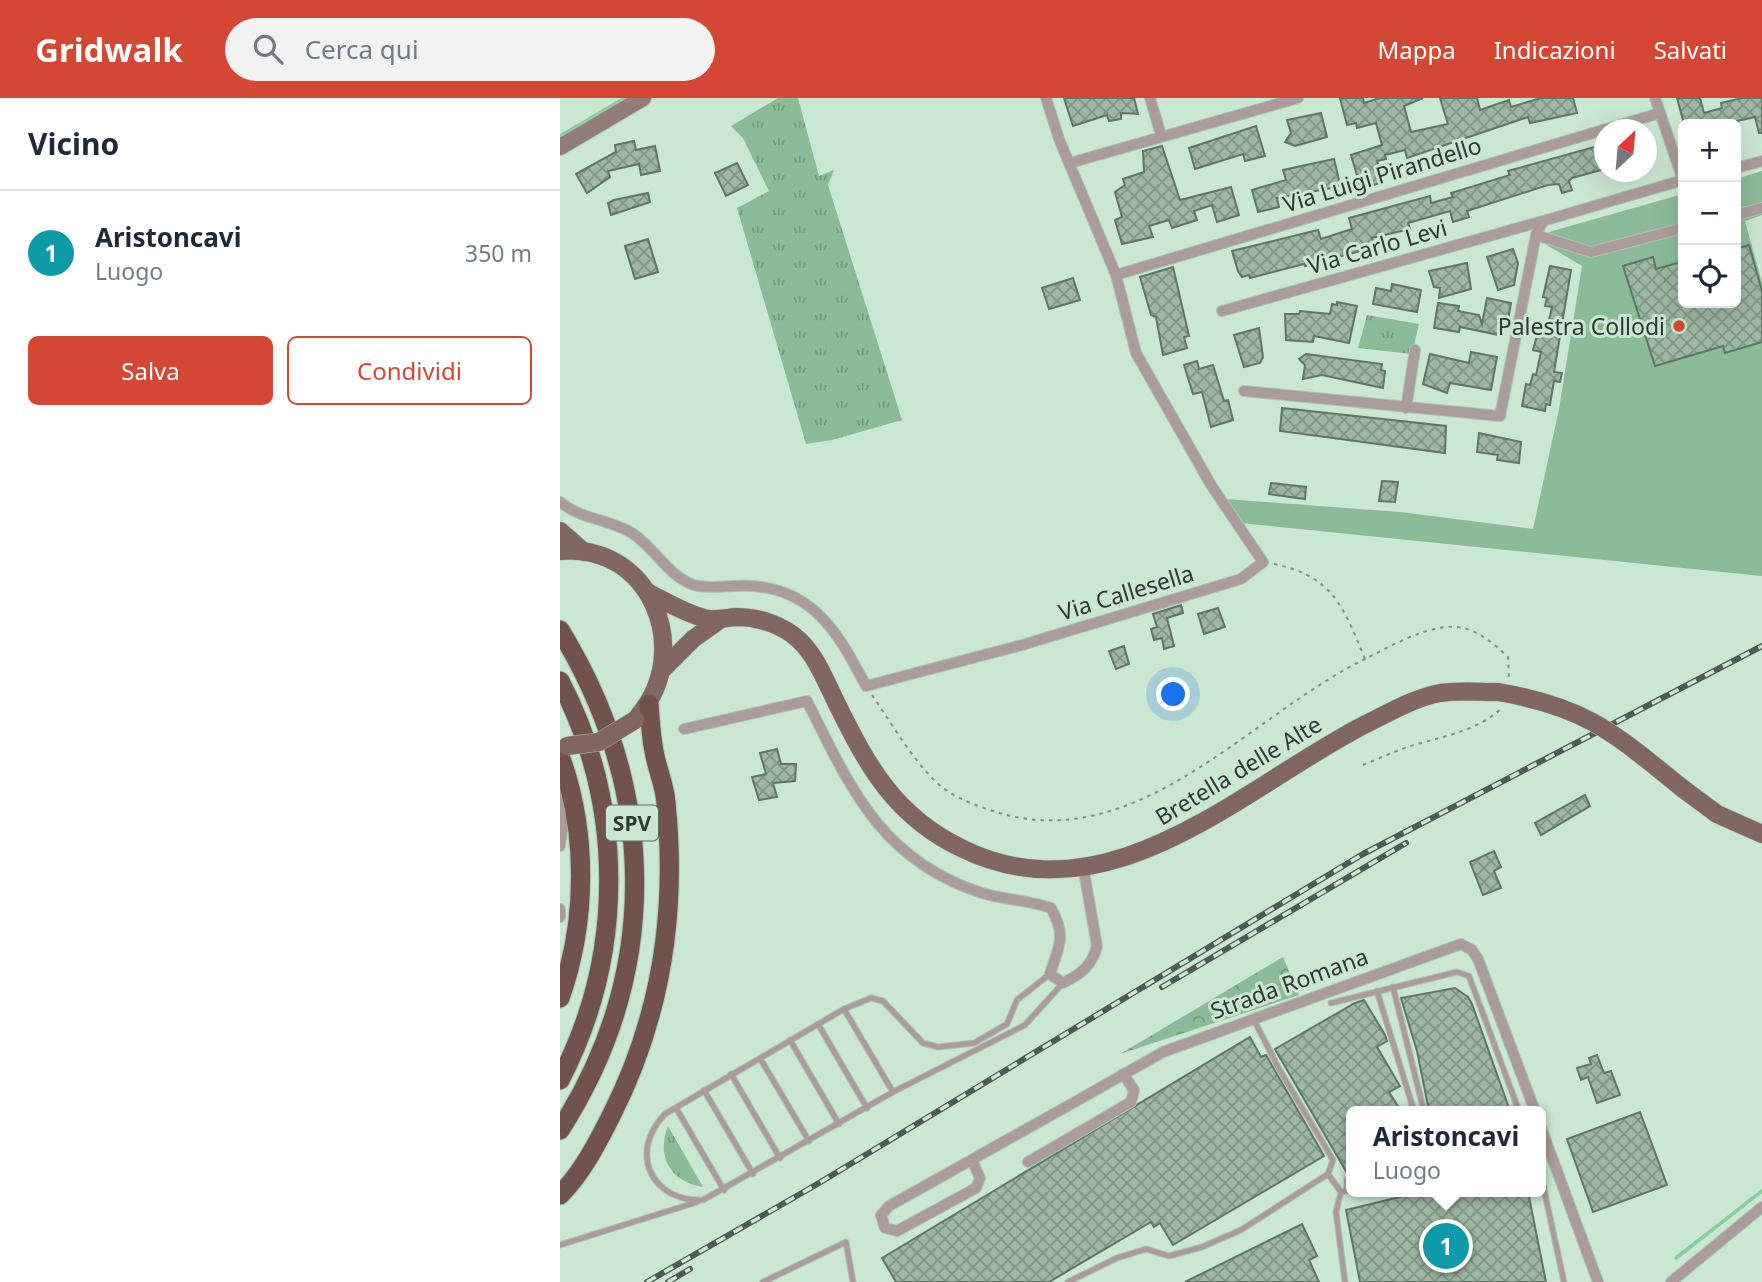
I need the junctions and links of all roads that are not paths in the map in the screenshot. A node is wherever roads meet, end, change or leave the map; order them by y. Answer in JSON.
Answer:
{"nodes":[{"id":1,"x":643,"y":98,"type":"edge"},
{"id":2,"x":1046,"y":98,"type":"edge"},
{"id":3,"x":1150,"y":98,"type":"edge"},
{"id":4,"x":1298,"y":98,"type":"edge"},
{"id":5,"x":1655,"y":98,"type":"edge"},
{"id":6,"x":1660,"y":113,"type":"junction"},
{"id":7,"x":1161,"y":135,"type":"junction"},
{"id":8,"x":560,"y":147,"type":"edge"},
{"id":9,"x":1762,"y":161,"type":"edge"},
{"id":10,"x":1070,"y":163,"type":"junction"},
{"id":11,"x":1678,"y":165,"type":"edge"},
{"id":12,"x":1741,"y":167,"type":"edge"},
{"id":13,"x":1678,"y":181,"type":"edge"},
{"id":14,"x":1762,"y":208,"type":"edge"},
{"id":15,"x":1741,"y":214,"type":"edge"},
{"id":16,"x":1543,"y":221,"type":"junction"},
{"id":17,"x":1678,"y":229,"type":"edge"},
{"id":18,"x":1536,"y":235,"type":"junction"},
{"id":19,"x":1116,"y":275,"type":"junction"},
{"id":20,"x":1222,"y":311,"type":"dead end"},
{"id":21,"x":1415,"y":350,"type":"dead end"},
{"id":22,"x":1244,"y":391,"type":"dead end"},
{"id":23,"x":1406,"y":408,"type":"junction"},
{"id":24,"x":560,"y":502,"type":"edge"},
{"id":25,"x":560,"y":531,"type":"edge"},
{"id":26,"x":560,"y":551,"type":"edge"},
{"id":27,"x":584,"y":552,"type":"junction"},
{"id":28,"x":647,"y":592,"type":"junction"},
{"id":29,"x":723,"y":618,"type":"junction"},
{"id":30,"x":560,"y":630,"type":"edge"},
{"id":31,"x":663,"y":669,"type":"junction"},
{"id":32,"x":560,"y":681,"type":"edge"},
{"id":33,"x":649,"y":704,"type":"junction"},
{"id":34,"x":684,"y":729,"type":"dead end"},
{"id":35,"x":562,"y":750,"type":"edge"},
{"id":36,"x":560,"y":794,"type":"edge"},
{"id":37,"x":1762,"y":834,"type":"edge"},
{"id":38,"x":560,"y":846,"type":"edge"},
{"id":39,"x":1083,"y":866,"type":"junction"},
{"id":40,"x":560,"y":909,"type":"edge"},
{"id":41,"x":560,"y":917,"type":"edge"},
{"id":42,"x":1050,"y":974,"type":"junction"},
{"id":43,"x":1063,"y":983,"type":"junction"},
{"id":44,"x":1393,"y":987,"type":"junction"},
{"id":45,"x":1377,"y":990,"type":"junction"},
{"id":46,"x":560,"y":998,"type":"edge"},
{"id":47,"x":1331,"y":1003,"type":"dead end"},
{"id":48,"x":844,"y":1009,"type":"junction"},
{"id":49,"x":1253,"y":1018,"type":"junction"},
{"id":50,"x":818,"y":1024,"type":"junction"},
{"id":51,"x":790,"y":1040,"type":"junction"},
{"id":52,"x":760,"y":1058,"type":"junction"},
{"id":53,"x":731,"y":1074,"type":"junction"},
{"id":54,"x":1124,"y":1074,"type":"junction"},
{"id":55,"x":560,"y":1080,"type":"edge"},
{"id":56,"x":704,"y":1090,"type":"junction"},
{"id":57,"x":893,"y":1092,"type":"junction"},
{"id":58,"x":1412,"y":1106,"type":"edge"},
{"id":59,"x":1423,"y":1106,"type":"edge"},
{"id":60,"x":1517,"y":1106,"type":"edge"},
{"id":61,"x":1533,"y":1106,"type":"edge"},
{"id":62,"x":676,"y":1108,"type":"junction"},
{"id":63,"x":867,"y":1108,"type":"junction"},
{"id":64,"x":839,"y":1124,"type":"junction"},
{"id":65,"x":560,"y":1130,"type":"edge"},
{"id":66,"x":1546,"y":1139,"type":"edge"},
{"id":67,"x":809,"y":1141,"type":"junction"},
{"id":68,"x":780,"y":1158,"type":"junction"},
{"id":69,"x":972,"y":1160,"type":"junction"},
{"id":70,"x":1028,"y":1162,"type":"dead end"},
{"id":71,"x":753,"y":1174,"type":"junction"},
{"id":72,"x":1328,"y":1174,"type":"junction"},
{"id":73,"x":1346,"y":1189,"type":"edge"},
{"id":74,"x":724,"y":1190,"type":"junction"},
{"id":75,"x":1346,"y":1192,"type":"edge"},
{"id":76,"x":560,"y":1195,"type":"edge"},
{"id":77,"x":1546,"y":1196,"type":"edge"},
{"id":78,"x":703,"y":1200,"type":"junction"},
{"id":79,"x":1762,"y":1207,"type":"edge"},
{"id":80,"x":560,"y":1245,"type":"edge"},
{"id":81,"x":763,"y":1282,"type":"edge"},
{"id":82,"x":853,"y":1282,"type":"edge"},
{"id":83,"x":1068,"y":1282,"type":"edge"},
{"id":84,"x":1345,"y":1282,"type":"edge"},
{"id":85,"x":1563,"y":1282,"type":"edge"},
{"id":86,"x":1598,"y":1282,"type":"edge"},
{"id":87,"x":1671,"y":1282,"type":"edge"}],
"edges":[{"from":1,"to":8,"type":"main road"},
{"from":2,"to":10,"type":"street"},
{"from":3,"to":7,"type":"street"},
{"from":4,"to":7,"type":"street"},
{"from":5,"to":6,"type":"street"},
{"from":6,"to":11,"type":"street"},
{"from":6,"to":19,"type":"street","name":"Via Luigi Pirandello"},
{"from":7,"to":10,"type":"street"},
{"from":9,"to":12,"type":"street"},
{"from":10,"to":19,"type":"street"},
{"from":13,"to":16,"type":"street","name":"Via Carlo Levi"},
{"from":14,"to":15,"type":"street"},
{"from":16,"to":18,"type":"street"},
{"from":16,"to":20,"type":"street","name":"Via Carlo Levi"},
{"from":17,"to":18,"type":"street"},
{"from":18,"to":23,"type":"street"},
{"from":19,"to":24,"type":"street","name":"Via Callesella"},
{"from":21,"to":23,"type":"street"},
{"from":22,"to":23,"type":"street"},
{"from":25,"to":27,"type":"main road"},
{"from":26,"to":27,"type":"main road"},
{"from":27,"to":28,"type":"main road"},
{"from":28,"to":29,"type":"main road","name":"Bretella delle Alte"},
{"from":28,"to":31,"type":"main road"},
{"from":29,"to":31,"type":"main road"},
{"from":29,"to":39,"type":"main road","name":"Bretella delle Alte"},
{"from":30,"to":65,"type":"highway","number":"SPV"},
{"from":31,"to":33,"type":"main road"},
{"from":32,"to":55,"type":"highway","number":"SPV"},
{"from":33,"to":35,"type":"main road","bridge":true},
{"from":33,"to":76,"type":"highway"},
{"from":34,"to":42,"type":"street"},
{"from":35,"to":46,"type":"highway"},
{"from":36,"to":38,"type":"street"},
{"from":37,"to":39,"type":"main road","name":"Bretella delle Alte","bridge":true},
{"from":39,"to":43,"type":"street"},
{"from":40,"to":41,"type":"street"},
{"from":42,"to":43,"type":"street"},
{"from":42,"to":48,"type":"lane"},
{"from":43,"to":57,"type":"lane"},
{"from":44,"to":45,"type":"lane"},
{"from":44,"to":59,"type":"lane"},
{"from":44,"to":60,"type":"lane"},
{"from":45,"to":47,"type":"lane"},
{"from":45,"to":58,"type":"lane"},
{"from":48,"to":50,"type":"lane"},
{"from":48,"to":57,"type":"lane"},
{"from":49,"to":54,"type":"street","name":"Strada Romana"},
{"from":49,"to":61,"type":"street","name":"Strada Romana"},
{"from":49,"to":72,"type":"lane"},
{"from":50,"to":51,"type":"lane"},
{"from":50,"to":63,"type":"lane"},
{"from":51,"to":52,"type":"lane"},
{"from":51,"to":64,"type":"lane"},
{"from":52,"to":53,"type":"lane"},
{"from":52,"to":67,"type":"lane"},
{"from":53,"to":56,"type":"lane"},
{"from":53,"to":68,"type":"lane"},
{"from":54,"to":69,"type":"street","name":"Strada Romana"},
{"from":54,"to":70,"type":"street"},
{"from":56,"to":62,"type":"lane"},
{"from":56,"to":71,"type":"lane"},
{"from":57,"to":63,"type":"lane"},
{"from":62,"to":74,"type":"lane"},
{"from":62,"to":78,"type":"lane"},
{"from":63,"to":64,"type":"lane"},
{"from":64,"to":67,"type":"lane"},
{"from":66,"to":86,"type":"street"},
{"from":67,"to":68,"type":"lane"},
{"from":68,"to":71,"type":"lane"},
{"from":69,"to":69,"type":"street","name":"Strada Romana"},
{"from":71,"to":74,"type":"lane"},
{"from":72,"to":73,"type":"lane"},
{"from":72,"to":83,"type":"lane"},
{"from":74,"to":78,"type":"lane"},
{"from":75,"to":84,"type":"lane"},
{"from":77,"to":85,"type":"lane"},
{"from":78,"to":80,"type":"lane"},
{"from":79,"to":87,"type":"street"},
{"from":81,"to":82,"type":"lane"}]}
